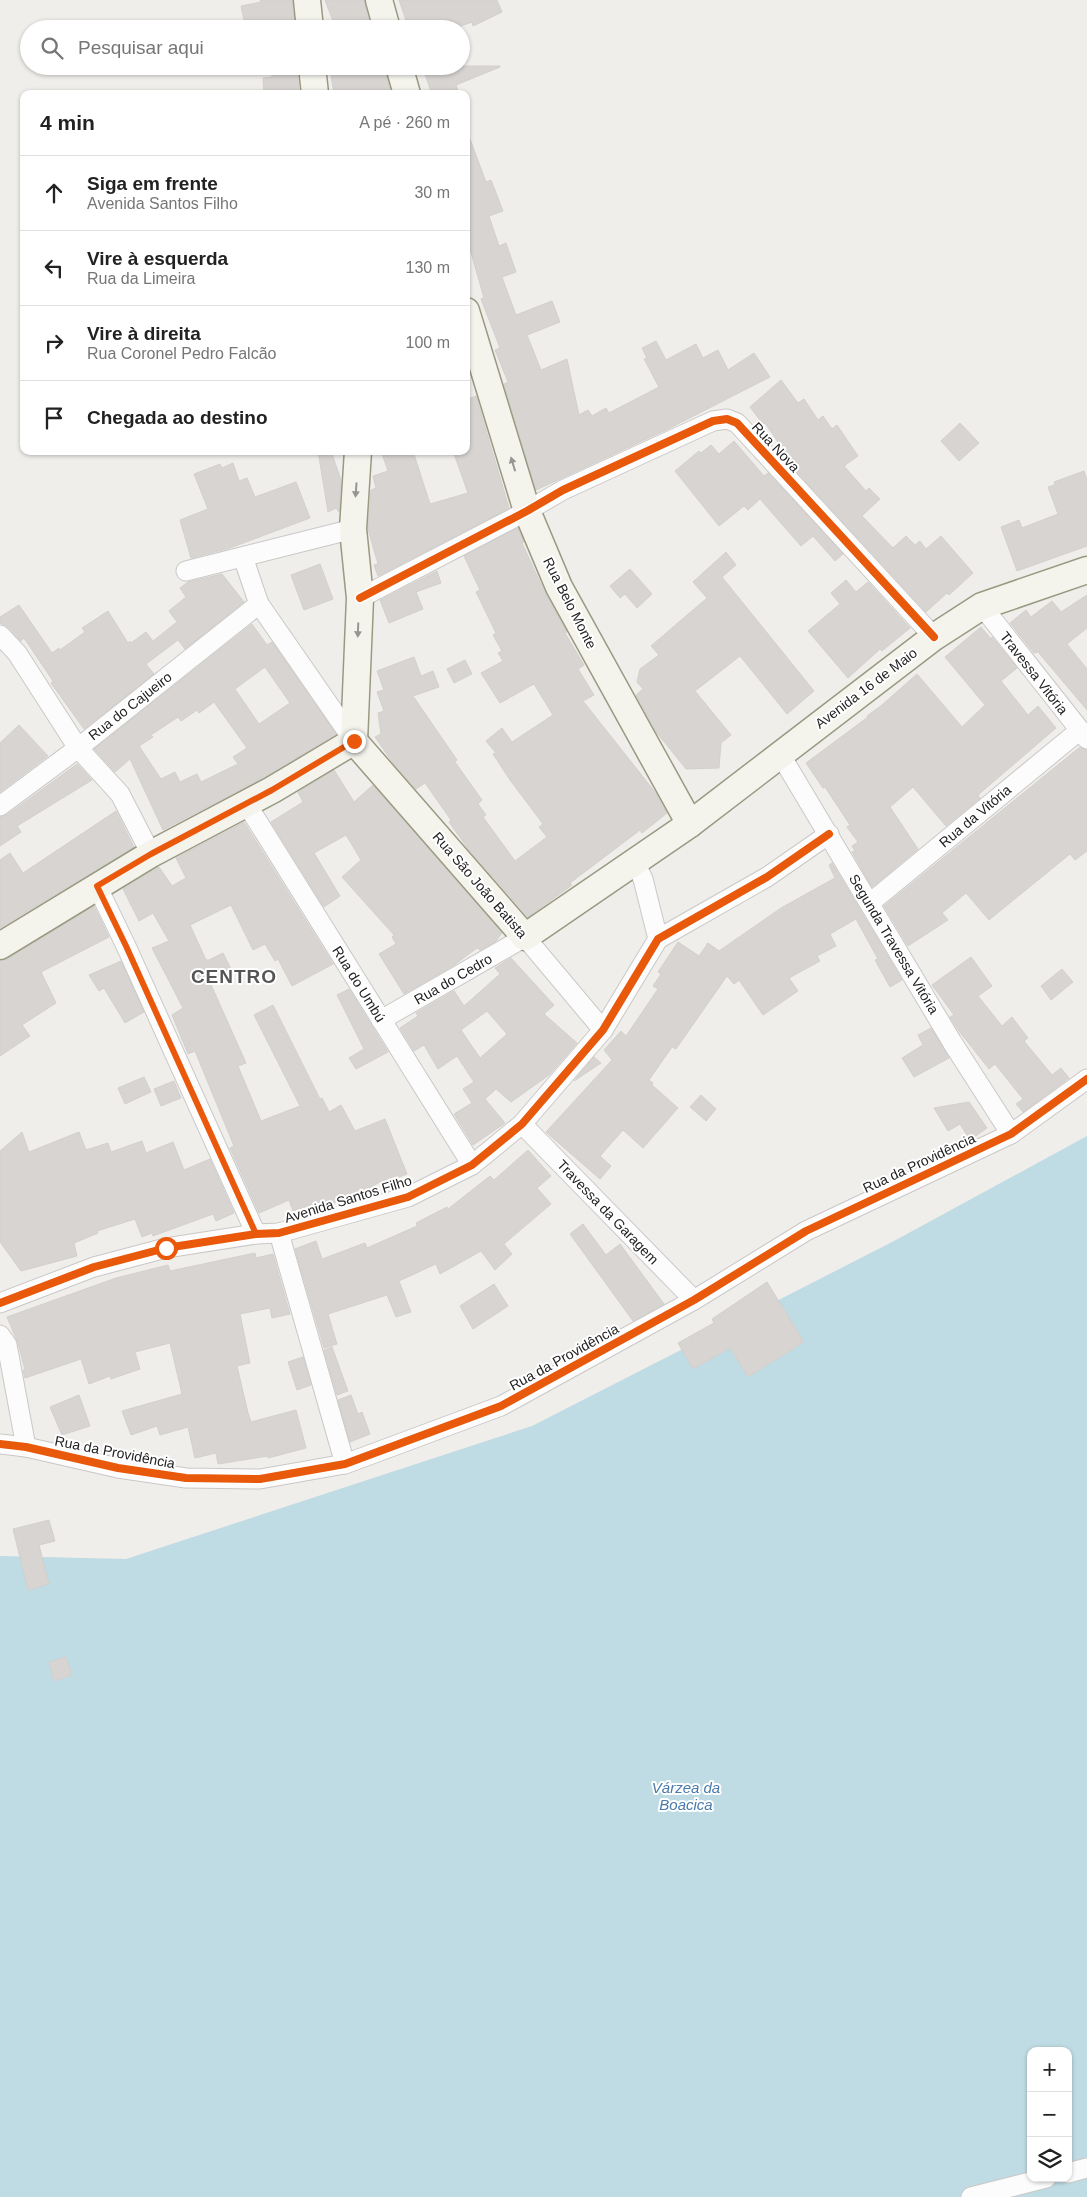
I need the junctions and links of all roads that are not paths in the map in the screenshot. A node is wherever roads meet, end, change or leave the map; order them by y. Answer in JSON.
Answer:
{"nodes":[{"id":1,"x":307,"y":0,"type":"edge"},
{"id":2,"x":379,"y":0,"type":"edge"},
{"id":3,"x":309,"y":20,"type":"edge"},
{"id":4,"x":385,"y":20,"type":"edge"},
{"id":5,"x":313,"y":75,"type":"edge"},
{"id":6,"x":402,"y":75,"type":"edge"},
{"id":7,"x":315,"y":90,"type":"edge"},
{"id":8,"x":406,"y":90,"type":"edge"},
{"id":9,"x":470,"y":324,"type":"edge"},
{"id":10,"x":358,"y":455,"type":"edge"},
{"id":11,"x":527,"y":511,"type":"junction"},
{"id":12,"x":353,"y":529,"type":"junction"},
{"id":13,"x":245,"y":558,"type":"junction"},
{"id":14,"x":1087,"y":570,"type":"edge"},
{"id":15,"x":186,"y":571,"type":"dead end"},
{"id":16,"x":360,"y":598,"type":"junction"},
{"id":17,"x":259,"y":604,"type":"junction"},
{"id":18,"x":982,"y":606,"type":"junction"},
{"id":19,"x":0,"y":635,"type":"edge"},
{"id":20,"x":934,"y":637,"type":"junction"},
{"id":21,"x":1083,"y":734,"type":"edge"},
{"id":22,"x":354,"y":741,"type":"junction"},
{"id":23,"x":78,"y":748,"type":"junction"},
{"id":24,"x":780,"y":754,"type":"junction"},
{"id":25,"x":246,"y":803,"type":"junction"},
{"id":26,"x":0,"y":806,"type":"edge"},
{"id":27,"x":690,"y":824,"type":"junction"},
{"id":28,"x":829,"y":834,"type":"junction"},
{"id":29,"x":151,"y":854,"type":"junction"},
{"id":30,"x":635,"y":862,"type":"junction"},
{"id":31,"x":97,"y":886,"type":"junction"},
{"id":32,"x":870,"y":903,"type":"junction"},
{"id":33,"x":526,"y":937,"type":"junction"},
{"id":34,"x":658,"y":939,"type":"junction"},
{"id":35,"x":0,"y":946,"type":"edge"},
{"id":36,"x":382,"y":1020,"type":"junction"},
{"id":37,"x":603,"y":1030,"type":"junction"},
{"id":38,"x":1087,"y":1079,"type":"edge"},
{"id":39,"x":522,"y":1124,"type":"junction"},
{"id":40,"x":1010,"y":1134,"type":"junction"},
{"id":41,"x":472,"y":1165,"type":"junction"},
{"id":42,"x":279,"y":1233,"type":"junction"},
{"id":43,"x":256,"y":1234,"type":"junction"},
{"id":44,"x":694,"y":1300,"type":"junction"},
{"id":45,"x":0,"y":1303,"type":"edge"},
{"id":46,"x":0,"y":1335,"type":"edge"},
{"id":47,"x":0,"y":1444,"type":"edge"},
{"id":48,"x":26,"y":1447,"type":"junction"},
{"id":49,"x":345,"y":1464,"type":"junction"},
{"id":50,"x":1087,"y":2168,"type":"edge"},
{"id":51,"x":1072,"y":2172,"type":"edge"},
{"id":52,"x":1030,"y":2182,"type":"edge"},
{"id":53,"x":971,"y":2197,"type":"edge"}],
"edges":[{"from":1,"to":3,"type":"street"},
{"from":2,"to":4,"type":"street"},
{"from":5,"to":7,"type":"street"},
{"from":6,"to":8,"type":"street"},
{"from":11,"to":9,"type":"street","name":"Rua Belo Monte","one_way":true},
{"from":10,"to":12,"type":"street","one_way":true},
{"from":11,"to":16,"type":"street","name":"Rua Nova"},
{"from":11,"to":20,"type":"street","name":"Rua Nova"},
{"from":11,"to":27,"type":"street","name":"Rua Belo Monte"},
{"from":12,"to":13,"type":"street"},
{"from":12,"to":16,"type":"street"},
{"from":13,"to":15,"type":"street"},
{"from":13,"to":17,"type":"street"},
{"from":14,"to":18,"type":"street","name":"Avenida 16 de Maio"},
{"from":16,"to":22,"type":"street","one_way":true},
{"from":17,"to":22,"type":"street"},
{"from":17,"to":23,"type":"street","name":"Rua do Cajueiro"},
{"from":18,"to":20,"type":"street","name":"Avenida 16 de Maio"},
{"from":18,"to":21,"type":"street","name":"Travessa Vitória"},
{"from":19,"to":23,"type":"street"},
{"from":20,"to":24,"type":"street","name":"Avenida 16 de Maio"},
{"from":21,"to":32,"type":"street","name":"Rua da Vitória"},
{"from":22,"to":25,"type":"street"},
{"from":22,"to":33,"type":"street","name":"Rua São João Batista"},
{"from":23,"to":26,"type":"street","name":"Rua do Cajueiro"},
{"from":23,"to":29,"type":"street"},
{"from":24,"to":27,"type":"street","name":"Avenida 16 de Maio"},
{"from":24,"to":28,"type":"street","name":"Segunda Travessa Vitória"},
{"from":25,"to":29,"type":"street"},
{"from":25,"to":36,"type":"street","name":"Rua do Umbú"},
{"from":27,"to":30,"type":"street","name":"Avenida 16 de Maio"},
{"from":28,"to":32,"type":"street","name":"Segunda Travessa Vitória"},
{"from":28,"to":34,"type":"street"},
{"from":29,"to":31,"type":"street"},
{"from":30,"to":33,"type":"street","name":"Avenida 16 de Maio"},
{"from":30,"to":34,"type":"street"},
{"from":31,"to":35,"type":"street"},
{"from":31,"to":43,"type":"street"},
{"from":32,"to":40,"type":"street","name":"Segunda Travessa Vitória"},
{"from":33,"to":36,"type":"street","name":"Rua do Cedro"},
{"from":33,"to":37,"type":"street","name":"Rua São João Batista"},
{"from":34,"to":37,"type":"street","name":"Avenida Santos Filho"},
{"from":36,"to":41,"type":"street","name":"Rua do Umbú"},
{"from":37,"to":39,"type":"street","name":"Avenida Santos Filho"},
{"from":38,"to":40,"type":"street","name":"Rua da Providência"},
{"from":39,"to":41,"type":"street","name":"Avenida Santos Filho"},
{"from":39,"to":44,"type":"street","name":"Travessa da Garagem"},
{"from":40,"to":44,"type":"street","name":"Rua da Providência"},
{"from":41,"to":42,"type":"street","name":"Avenida Santos Filho"},
{"from":42,"to":43,"type":"street","name":"Avenida Santos Filho"},
{"from":42,"to":49,"type":"street"},
{"from":43,"to":45,"type":"street","name":"Avenida Santos Filho"},
{"from":44,"to":49,"type":"street","name":"Rua da Providência"},
{"from":46,"to":48,"type":"street"},
{"from":47,"to":48,"type":"street","name":"Rua da Providência"},
{"from":48,"to":49,"type":"street","name":"Rua da Providência"},
{"from":50,"to":51,"type":"street"},
{"from":52,"to":53,"type":"street"}]}
